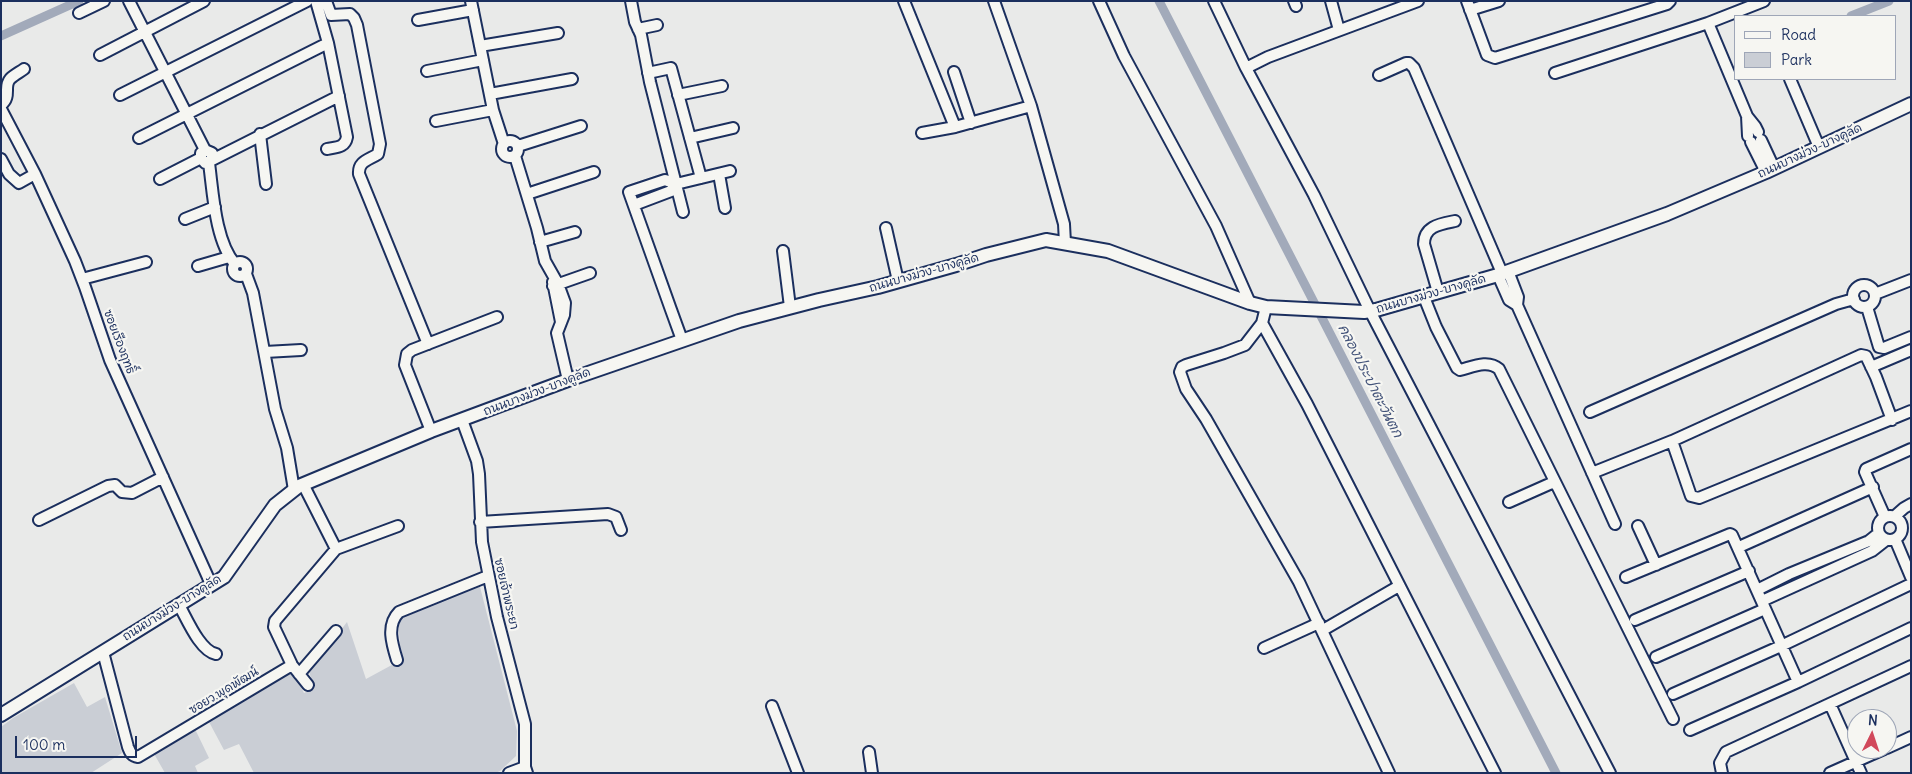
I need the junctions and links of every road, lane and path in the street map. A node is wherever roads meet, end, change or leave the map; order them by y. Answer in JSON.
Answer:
{"nodes":[{"id":1,"x":104,"y":1,"type":"edge"},
{"id":2,"x":129,"y":1,"type":"edge"},
{"id":3,"x":204,"y":1,"type":"edge"},
{"id":4,"x":307,"y":1,"type":"edge"},
{"id":5,"x":316,"y":1,"type":"edge"},
{"id":6,"x":326,"y":1,"type":"edge"},
{"id":7,"x":631,"y":1,"type":"edge"},
{"id":8,"x":904,"y":1,"type":"edge"},
{"id":9,"x":994,"y":1,"type":"edge"},
{"id":10,"x":1098,"y":1,"type":"edge"},
{"id":11,"x":1214,"y":1,"type":"edge"},
{"id":12,"x":1332,"y":1,"type":"edge"},
{"id":13,"x":1418,"y":1,"type":"edge"},
{"id":14,"x":1499,"y":1,"type":"edge"},
{"id":15,"x":1670,"y":1,"type":"edge"},
{"id":16,"x":1764,"y":1,"type":"edge"},
{"id":17,"x":1739,"y":5,"type":"edge"},
{"id":18,"x":472,"y":6,"type":"edge"},
{"id":19,"x":1468,"y":6,"type":"edge"},
{"id":20,"x":79,"y":13,"type":"dead end"},
{"id":21,"x":418,"y":20,"type":"dead end"},
{"id":22,"x":1708,"y":23,"type":"junction"},
{"id":23,"x":657,"y":25,"type":"dead end"},
{"id":24,"x":638,"y":29,"type":"junction"},
{"id":25,"x":1339,"y":30,"type":"junction"},
{"id":26,"x":145,"y":32,"type":"junction"},
{"id":27,"x":558,"y":33,"type":"dead end"},
{"id":28,"x":328,"y":43,"type":"junction"},
{"id":29,"x":480,"y":46,"type":"junction"},
{"id":30,"x":100,"y":54,"type":"dead end"},
{"id":31,"x":483,"y":60,"type":"junction"},
{"id":32,"x":1246,"y":68,"type":"junction"},
{"id":33,"x":24,"y":69,"type":"dead end"},
{"id":34,"x":426,"y":71,"type":"dead end"},
{"id":35,"x":954,"y":72,"type":"dead end"},
{"id":36,"x":648,"y":73,"type":"junction"},
{"id":37,"x":1555,"y":73,"type":"dead end"},
{"id":38,"x":165,"y":74,"type":"junction"},
{"id":39,"x":1379,"y":75,"type":"dead end"},
{"id":40,"x":572,"y":79,"type":"dead end"},
{"id":41,"x":1790,"y":80,"type":"edge"},
{"id":42,"x":722,"y":86,"type":"dead end"},
{"id":43,"x":490,"y":94,"type":"junction"},
{"id":44,"x":678,"y":94,"type":"junction"},
{"id":45,"x":120,"y":95,"type":"dead end"},
{"id":46,"x":339,"y":96,"type":"junction"},
{"id":47,"x":1911,"y":104,"type":"edge"},
{"id":48,"x":1,"y":105,"type":"edge"},
{"id":49,"x":1031,"y":106,"type":"junction"},
{"id":50,"x":1,"y":109,"type":"edge"},
{"id":51,"x":493,"y":110,"type":"junction"},
{"id":52,"x":187,"y":114,"type":"junction"},
{"id":53,"x":436,"y":121,"type":"dead end"},
{"id":54,"x":971,"y":122,"type":"junction"},
{"id":55,"x":581,"y":126,"type":"dead end"},
{"id":56,"x":955,"y":127,"type":"junction"},
{"id":57,"x":733,"y":128,"type":"dead end"},
{"id":58,"x":922,"y":133,"type":"dead end"},
{"id":59,"x":260,"y":134,"type":"junction"},
{"id":60,"x":139,"y":138,"type":"dead end"},
{"id":61,"x":690,"y":138,"type":"junction"},
{"id":62,"x":1819,"y":147,"type":"junction"},
{"id":63,"x":327,"y":149,"type":"dead end"},
{"id":64,"x":516,"y":151,"type":"junction"},
{"id":65,"x":207,"y":158,"type":"junction"},
{"id":66,"x":1,"y":159,"type":"edge"},
{"id":67,"x":1770,"y":170,"type":"junction"},
{"id":68,"x":594,"y":172,"type":"dead end"},
{"id":69,"x":730,"y":172,"type":"dead end"},
{"id":70,"x":35,"y":174,"type":"junction"},
{"id":71,"x":719,"y":174,"type":"junction"},
{"id":72,"x":701,"y":178,"type":"junction"},
{"id":73,"x":160,"y":179,"type":"dead end"},
{"id":74,"x":266,"y":184,"type":"dead end"},
{"id":75,"x":676,"y":184,"type":"junction"},
{"id":76,"x":527,"y":194,"type":"junction"},
{"id":77,"x":634,"y":205,"type":"junction"},
{"id":78,"x":215,"y":207,"type":"junction"},
{"id":79,"x":725,"y":208,"type":"dead end"},
{"id":80,"x":683,"y":212,"type":"dead end"},
{"id":81,"x":184,"y":219,"type":"dead end"},
{"id":82,"x":1455,"y":221,"type":"dead end"},
{"id":83,"x":886,"y":228,"type":"dead end"},
{"id":84,"x":575,"y":232,"type":"dead end"},
{"id":85,"x":540,"y":242,"type":"junction"},
{"id":86,"x":1066,"y":243,"type":"junction"},
{"id":87,"x":783,"y":251,"type":"dead end"},
{"id":88,"x":232,"y":260,"type":"junction"},
{"id":89,"x":146,"y":262,"type":"dead end"},
{"id":90,"x":198,"y":266,"type":"dead end"},
{"id":91,"x":590,"y":273,"type":"dead end"},
{"id":92,"x":1503,"y":273,"type":"junction"},
{"id":93,"x":82,"y":279,"type":"junction"},
{"id":94,"x":1911,"y":280,"type":"edge"},
{"id":95,"x":898,"y":281,"type":"junction"},
{"id":96,"x":555,"y":283,"type":"junction"},
{"id":97,"x":1438,"y":292,"type":"junction"},
{"id":98,"x":1875,"y":294,"type":"junction"},
{"id":99,"x":1424,"y":297,"type":"junction"},
{"id":100,"x":1854,"y":299,"type":"junction"},
{"id":101,"x":1250,"y":303,"type":"junction"},
{"id":102,"x":790,"y":307,"type":"junction"},
{"id":103,"x":1867,"y":307,"type":"junction"},
{"id":104,"x":1272,"y":308,"type":"junction"},
{"id":105,"x":1367,"y":312,"type":"junction"},
{"id":106,"x":497,"y":317,"type":"dead end"},
{"id":107,"x":1262,"y":323,"type":"junction"},
{"id":108,"x":1911,"y":337,"type":"edge"},
{"id":109,"x":682,"y":340,"type":"junction"},
{"id":110,"x":428,"y":344,"type":"junction"},
{"id":111,"x":301,"y":350,"type":"dead end"},
{"id":112,"x":1911,"y":350,"type":"edge"},
{"id":113,"x":265,"y":352,"type":"junction"},
{"id":114,"x":1871,"y":367,"type":"junction"},
{"id":115,"x":568,"y":380,"type":"junction"},
{"id":116,"x":1911,"y":411,"type":"edge"},
{"id":117,"x":1590,"y":412,"type":"dead end"},
{"id":118,"x":462,"y":420,"type":"junction"},
{"id":119,"x":1892,"y":420,"type":"junction"},
{"id":120,"x":431,"y":431,"type":"junction"},
{"id":121,"x":1672,"y":441,"type":"junction"},
{"id":122,"x":1911,"y":449,"type":"edge"},
{"id":123,"x":1592,"y":473,"type":"junction"},
{"id":124,"x":162,"y":477,"type":"junction"},
{"id":125,"x":1554,"y":482,"type":"junction"},
{"id":126,"x":298,"y":487,"type":"junction"},
{"id":127,"x":1873,"y":487,"type":"junction"},
{"id":128,"x":1509,"y":502,"type":"dead end"},
{"id":129,"x":1911,"y":504,"type":"edge"},
{"id":130,"x":1890,"y":516,"type":"junction"},
{"id":131,"x":39,"y":520,"type":"dead end"},
{"id":132,"x":480,"y":522,"type":"junction"},
{"id":133,"x":1614,"y":524,"type":"dead end"},
{"id":134,"x":398,"y":526,"type":"dead end"},
{"id":135,"x":1638,"y":526,"type":"dead end"},
{"id":136,"x":621,"y":530,"type":"dead end"},
{"id":137,"x":1894,"y":535,"type":"edge"},
{"id":138,"x":1739,"y":547,"type":"junction"},
{"id":139,"x":336,"y":549,"type":"junction"},
{"id":140,"x":1825,"y":560,"type":"junction"},
{"id":141,"x":1656,"y":565,"type":"junction"},
{"id":142,"x":1830,"y":570,"type":"junction"},
{"id":143,"x":1749,"y":571,"type":"junction"},
{"id":144,"x":488,"y":576,"type":"junction"},
{"id":145,"x":1626,"y":577,"type":"dead end"},
{"id":146,"x":1911,"y":578,"type":"edge"},
{"id":147,"x":211,"y":584,"type":"junction"},
{"id":148,"x":1911,"y":584,"type":"edge"},
{"id":149,"x":1399,"y":586,"type":"junction"},
{"id":150,"x":1757,"y":590,"type":"junction"},
{"id":151,"x":179,"y":605,"type":"junction"},
{"id":152,"x":1763,"y":605,"type":"junction"},
{"id":153,"x":1635,"y":620,"type":"dead end"},
{"id":154,"x":1321,"y":626,"type":"junction"},
{"id":155,"x":1911,"y":628,"type":"edge"},
{"id":156,"x":336,"y":631,"type":"dead end"},
{"id":157,"x":1781,"y":646,"type":"junction"},
{"id":158,"x":1264,"y":648,"type":"dead end"},
{"id":159,"x":103,"y":652,"type":"junction"},
{"id":160,"x":216,"y":654,"type":"dead end"},
{"id":161,"x":1656,"y":657,"type":"dead end"},
{"id":162,"x":397,"y":660,"type":"dead end"},
{"id":163,"x":292,"y":664,"type":"junction"},
{"id":164,"x":1911,"y":666,"type":"edge"},
{"id":165,"x":299,"y":674,"type":"junction"},
{"id":166,"x":1798,"y":682,"type":"junction"},
{"id":167,"x":308,"y":685,"type":"dead end"},
{"id":168,"x":1673,"y":694,"type":"dead end"},
{"id":169,"x":1830,"y":704,"type":"junction"},
{"id":170,"x":772,"y":706,"type":"dead end"},
{"id":171,"x":1,"y":715,"type":"edge"},
{"id":172,"x":1673,"y":719,"type":"dead end"},
{"id":173,"x":1690,"y":730,"type":"dead end"},
{"id":174,"x":1911,"y":737,"type":"edge"},
{"id":175,"x":1897,"y":743,"type":"edge"},
{"id":176,"x":870,"y":752,"type":"dead end"},
{"id":177,"x":1861,"y":759,"type":"edge"},
{"id":178,"x":1856,"y":761,"type":"junction"},
{"id":179,"x":526,"y":770,"type":"edge"},
{"id":180,"x":509,"y":773,"type":"edge"},
{"id":181,"x":798,"y":773,"type":"edge"},
{"id":182,"x":872,"y":773,"type":"edge"},
{"id":183,"x":1389,"y":773,"type":"edge"},
{"id":184,"x":1495,"y":773,"type":"edge"},
{"id":185,"x":1610,"y":773,"type":"edge"},
{"id":186,"x":1722,"y":773,"type":"edge"},
{"id":187,"x":1830,"y":773,"type":"edge"},
{"id":188,"x":1862,"y":773,"type":"edge"}],
"edges":[{"from":1,"to":20,"type":"street"},
{"from":2,"to":26,"type":"street"},
{"from":3,"to":26,"type":"street"},
{"from":4,"to":38,"type":"street"},
{"from":5,"to":28,"type":"street"},
{"from":6,"to":110,"type":"street"},
{"from":7,"to":24,"type":"street"},
{"from":8,"to":56,"type":"street"},
{"from":9,"to":49,"type":"street"},
{"from":10,"to":101,"type":"street"},
{"from":11,"to":32,"type":"street"},
{"from":12,"to":25,"type":"street"},
{"from":13,"to":25,"type":"street"},
{"from":14,"to":19,"type":"street"},
{"from":15,"to":19,"type":"street"},
{"from":16,"to":17,"type":"street"},
{"from":17,"to":22,"type":"street"},
{"from":18,"to":21,"type":"street"},
{"from":18,"to":29,"type":"street"},
{"from":22,"to":37,"type":"street"},
{"from":22,"to":67,"type":"street"},
{"from":23,"to":24,"type":"street"},
{"from":24,"to":36,"type":"street"},
{"from":25,"to":32,"type":"street"},
{"from":26,"to":30,"type":"street"},
{"from":26,"to":38,"type":"street"},
{"from":27,"to":29,"type":"street"},
{"from":28,"to":46,"type":"street"},
{"from":28,"to":52,"type":"street"},
{"from":29,"to":31,"type":"street"},
{"from":31,"to":34,"type":"street"},
{"from":31,"to":43,"type":"street"},
{"from":32,"to":105,"type":"street"},
{"from":33,"to":48,"type":"street"},
{"from":35,"to":54,"type":"street"},
{"from":36,"to":44,"type":"street"},
{"from":36,"to":75,"type":"street"},
{"from":38,"to":45,"type":"street"},
{"from":38,"to":52,"type":"street"},
{"from":39,"to":92,"type":"street"},
{"from":40,"to":43,"type":"street"},
{"from":41,"to":62,"type":"street"},
{"from":42,"to":44,"type":"street"},
{"from":43,"to":51,"type":"street"},
{"from":44,"to":61,"type":"street"},
{"from":46,"to":59,"type":"street"},
{"from":46,"to":63,"type":"street"},
{"from":47,"to":62,"type":"street","name":"ถนนบางม่วง-บางคูลัด"},
{"from":49,"to":54,"type":"street"},
{"from":49,"to":86,"type":"street"},
{"from":50,"to":70,"type":"street","name":"ซอยเรืองฤทธิ์"},
{"from":51,"to":53,"type":"street"},
{"from":51,"to":64,"type":"street"},
{"from":52,"to":60,"type":"street"},
{"from":52,"to":65,"type":"street"},
{"from":54,"to":56,"type":"street"},
{"from":55,"to":64,"type":"street"},
{"from":56,"to":58,"type":"street"},
{"from":57,"to":61,"type":"street"},
{"from":59,"to":65,"type":"street"},
{"from":59,"to":74,"type":"street"},
{"from":61,"to":72,"type":"street"},
{"from":62,"to":67,"type":"street","name":"ถนนบางม่วง-บางคูลัด"},
{"from":64,"to":76,"type":"street"},
{"from":65,"to":73,"type":"street"},
{"from":65,"to":78,"type":"street"},
{"from":66,"to":70,"type":"street"},
{"from":67,"to":92,"type":"street","name":"ถนนบางม่วง-บางคูลัด"},
{"from":68,"to":76,"type":"street"},
{"from":69,"to":71,"type":"street"},
{"from":70,"to":93,"type":"street","name":"ซอยเรืองฤทธิ์"},
{"from":71,"to":72,"type":"street"},
{"from":71,"to":79,"type":"street"},
{"from":72,"to":75,"type":"street"},
{"from":75,"to":77,"type":"street"},
{"from":75,"to":77,"type":"street"},
{"from":75,"to":80,"type":"street"},
{"from":76,"to":85,"type":"street"},
{"from":77,"to":109,"type":"street"},
{"from":78,"to":81,"type":"street"},
{"from":78,"to":88,"type":"street"},
{"from":82,"to":97,"type":"street"},
{"from":83,"to":95,"type":"street"},
{"from":84,"to":85,"type":"street"},
{"from":85,"to":96,"type":"street"},
{"from":86,"to":95,"type":"street","name":"ถนนบางม่วง-บางคูลัด"},
{"from":86,"to":101,"type":"street","name":"ถนนบางม่วง-บางคูลัด"},
{"from":87,"to":102,"type":"street"},
{"from":88,"to":90,"type":"street"},
{"from":88,"to":113,"type":"street"},
{"from":89,"to":93,"type":"street"},
{"from":91,"to":96,"type":"street"},
{"from":92,"to":97,"type":"street","name":"ถนนบางม่วง-บางคูลัด"},
{"from":92,"to":123,"type":"street"},
{"from":93,"to":124,"type":"street","name":"ซอยเรืองฤทธิ์"},
{"from":94,"to":98,"type":"street"},
{"from":95,"to":102,"type":"street","name":"ถนนบางม่วง-บางคูลัด"},
{"from":96,"to":115,"type":"street"},
{"from":97,"to":99,"type":"street","name":"ถนนบางม่วง-บางคูลัด"},
{"from":98,"to":100,"type":"street"},
{"from":98,"to":103,"type":"street"},
{"from":99,"to":105,"type":"street","name":"ถนนบางม่วง-บางคูลัด"},
{"from":99,"to":125,"type":"street"},
{"from":100,"to":103,"type":"street"},
{"from":100,"to":117,"type":"street"},
{"from":101,"to":104,"type":"street","name":"ถนนบางม่วง-บางคูลัด"},
{"from":102,"to":109,"type":"street","name":"ถนนบางม่วง-บางคูลัด"},
{"from":103,"to":108,"type":"street"},
{"from":104,"to":105,"type":"street","name":"ถนนบางม่วง-บางคูลัด"},
{"from":104,"to":107,"type":"street"},
{"from":105,"to":185,"type":"street"},
{"from":106,"to":110,"type":"street"},
{"from":107,"to":149,"type":"street"},
{"from":107,"to":154,"type":"street"},
{"from":109,"to":115,"type":"street","name":"ถนนบางม่วง-บางคูลัด"},
{"from":110,"to":120,"type":"street"},
{"from":111,"to":113,"type":"street"},
{"from":112,"to":114,"type":"street"},
{"from":113,"to":126,"type":"street"},
{"from":114,"to":119,"type":"street"},
{"from":114,"to":121,"type":"street"},
{"from":115,"to":118,"type":"street","name":"ถนนบางม่วง-บางคูลัด"},
{"from":116,"to":119,"type":"street"},
{"from":118,"to":120,"type":"street","name":"ถนนบางม่วง-บางคูลัด"},
{"from":118,"to":132,"type":"street","name":"ซอยเจ้าพระยา"},
{"from":119,"to":121,"type":"street"},
{"from":120,"to":126,"type":"street","name":"ถนนบางม่วง-บางคูลัด"},
{"from":121,"to":123,"type":"street"},
{"from":122,"to":127,"type":"street"},
{"from":123,"to":133,"type":"street"},
{"from":124,"to":131,"type":"street"},
{"from":124,"to":147,"type":"street","name":"ซอยเรืองฤทธิ์"},
{"from":125,"to":128,"type":"street"},
{"from":125,"to":172,"type":"street"},
{"from":126,"to":139,"type":"street"},
{"from":126,"to":147,"type":"street","name":"ถนนบางม่วง-บางคูลัด"},
{"from":127,"to":130,"type":"street"},
{"from":127,"to":138,"type":"street"},
{"from":129,"to":130,"type":"street"},
{"from":130,"to":137,"type":"street"},
{"from":130,"to":137,"type":"street"},
{"from":132,"to":136,"type":"street"},
{"from":132,"to":144,"type":"street","name":"ซอยเจ้าพระยา"},
{"from":134,"to":139,"type":"street"},
{"from":135,"to":141,"type":"street"},
{"from":137,"to":140,"type":"street"},
{"from":137,"to":142,"type":"street"},
{"from":137,"to":146,"type":"street"},
{"from":138,"to":141,"type":"street"},
{"from":138,"to":143,"type":"street"},
{"from":139,"to":163,"type":"street"},
{"from":140,"to":142,"type":"street"},
{"from":140,"to":150,"type":"street"},
{"from":141,"to":145,"type":"street"},
{"from":142,"to":152,"type":"street"},
{"from":143,"to":150,"type":"street"},
{"from":143,"to":153,"type":"street"},
{"from":144,"to":162,"type":"street"},
{"from":144,"to":179,"type":"street","name":"ซอยเจ้าพระยา"},
{"from":147,"to":151,"type":"street","name":"ถนนบางม่วง-บางคูลัด"},
{"from":148,"to":157,"type":"street"},
{"from":149,"to":154,"type":"street"},
{"from":149,"to":184,"type":"street"},
{"from":150,"to":152,"type":"street"},
{"from":151,"to":159,"type":"street","name":"ถนนบางม่วง-บางคูลัด"},
{"from":151,"to":160,"type":"street"},
{"from":152,"to":157,"type":"street"},
{"from":152,"to":161,"type":"street"},
{"from":154,"to":158,"type":"street"},
{"from":154,"to":183,"type":"street"},
{"from":155,"to":166,"type":"street"},
{"from":156,"to":165,"type":"street"},
{"from":157,"to":166,"type":"street"},
{"from":157,"to":168,"type":"street"},
{"from":159,"to":163,"type":"street","name":"ซอยว.พุดพัฒน์"},
{"from":159,"to":171,"type":"street","name":"ถนนบางม่วง-บางคูลัด"},
{"from":163,"to":165,"type":"street"},
{"from":164,"to":169,"type":"street"},
{"from":165,"to":167,"type":"street"},
{"from":166,"to":173,"type":"street"},
{"from":169,"to":178,"type":"street"},
{"from":169,"to":186,"type":"street"},
{"from":170,"to":181,"type":"street"},
{"from":174,"to":175,"type":"street"},
{"from":176,"to":182,"type":"street"},
{"from":177,"to":178,"type":"street"},
{"from":178,"to":187,"type":"street"},
{"from":178,"to":188,"type":"street"},
{"from":179,"to":180,"type":"street"}]}
